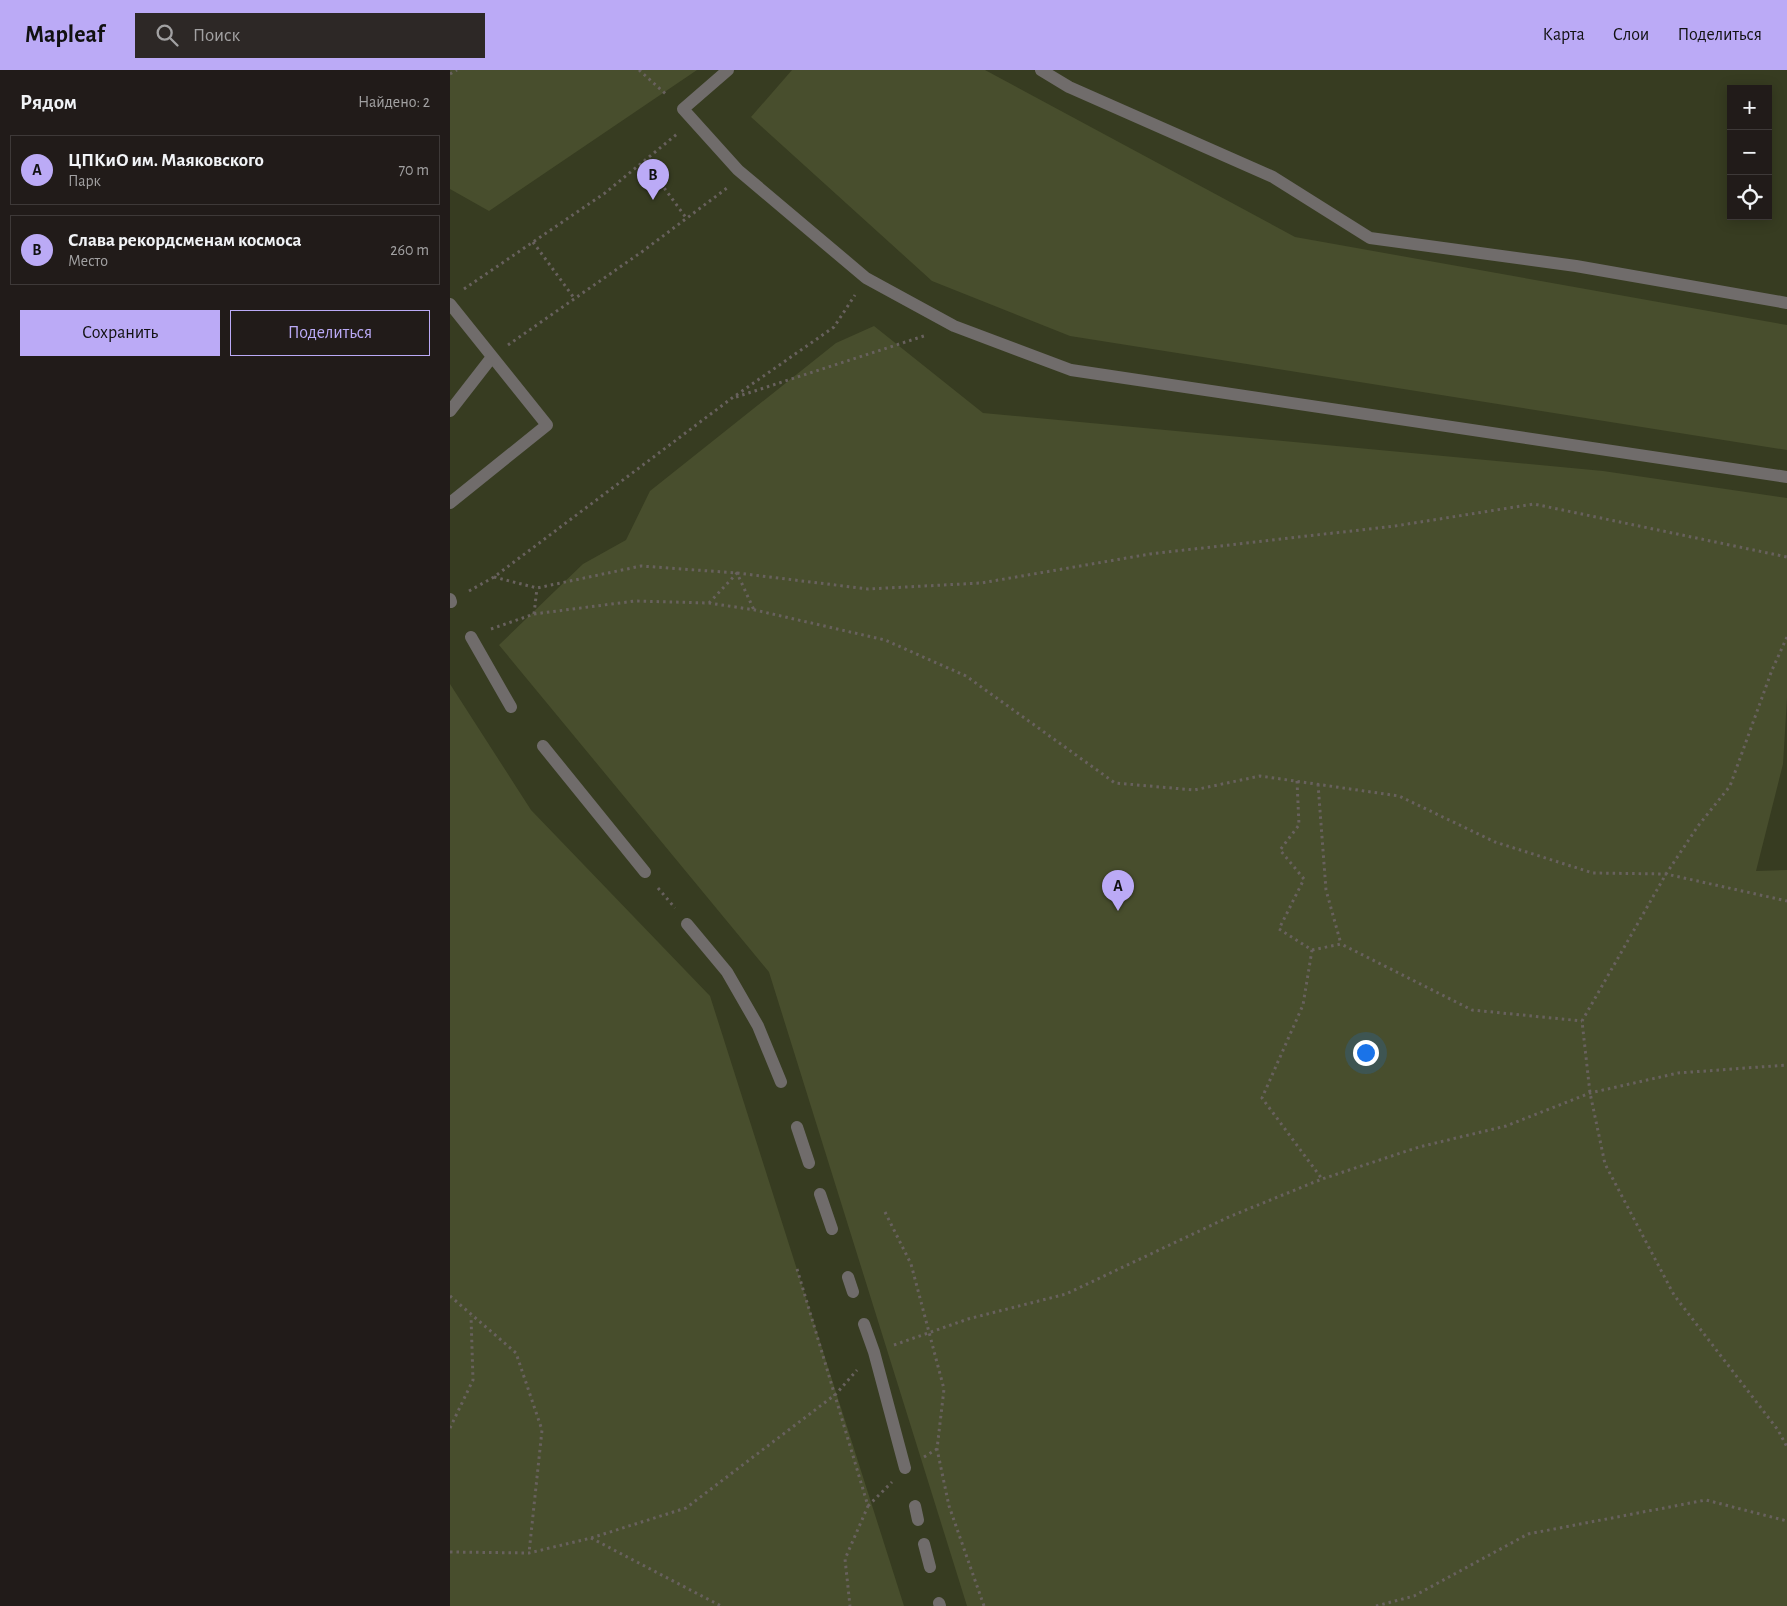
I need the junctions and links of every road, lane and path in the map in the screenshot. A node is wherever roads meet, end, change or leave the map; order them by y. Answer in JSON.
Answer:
{"nodes":[{"id":1,"x":456,"y":70,"type":"edge"},
{"id":2,"x":639,"y":70,"type":"edge"},
{"id":3,"x":728,"y":70,"type":"edge"},
{"id":4,"x":1041,"y":70,"type":"edge"},
{"id":5,"x":450,"y":74,"type":"edge"},
{"id":6,"x":683,"y":110,"type":"junction"},
{"id":7,"x":667,"y":143,"type":"dead end"},
{"id":8,"x":645,"y":162,"type":"junction"},
{"id":9,"x":710,"y":201,"type":"dead end"},
{"id":10,"x":687,"y":218,"type":"junction"},
{"id":11,"x":533,"y":242,"type":"junction"},
{"id":12,"x":866,"y":278,"type":"junction"},
{"id":13,"x":459,"y":292,"type":"dead end"},
{"id":14,"x":574,"y":298,"type":"junction"},
{"id":15,"x":1787,"y":303,"type":"edge"},
{"id":16,"x":450,"y":304,"type":"edge"},
{"id":17,"x":954,"y":326,"type":"junction"},
{"id":18,"x":516,"y":339,"type":"dead end"},
{"id":19,"x":492,"y":357,"type":"junction"},
{"id":20,"x":732,"y":398,"type":"junction"},
{"id":21,"x":450,"y":411,"type":"edge"},
{"id":22,"x":1787,"y":477,"type":"edge"},
{"id":23,"x":450,"y":503,"type":"edge"},
{"id":24,"x":1787,"y":557,"type":"edge"},
{"id":25,"x":737,"y":573,"type":"junction"},
{"id":26,"x":494,"y":577,"type":"junction"},
{"id":27,"x":537,"y":588,"type":"junction"},
{"id":28,"x":451,"y":601,"type":"edge"},
{"id":29,"x":709,"y":603,"type":"junction"},
{"id":30,"x":755,"y":610,"type":"junction"},
{"id":31,"x":534,"y":614,"type":"junction"},
{"id":32,"x":471,"y":637,"type":"joint"},
{"id":33,"x":1787,"y":637,"type":"edge"},
{"id":34,"x":511,"y":707,"type":"dead end"},
{"id":35,"x":543,"y":746,"type":"dead end"},
{"id":36,"x":1297,"y":781,"type":"junction"},
{"id":37,"x":1318,"y":784,"type":"junction"},
{"id":38,"x":645,"y":872,"type":"joint"},
{"id":39,"x":1666,"y":874,"type":"junction"},
{"id":40,"x":1787,"y":900,"type":"edge"},
{"id":41,"x":688,"y":924,"type":"joint"},
{"id":42,"x":1341,"y":944,"type":"junction"},
{"id":43,"x":1312,"y":950,"type":"junction"},
{"id":44,"x":1582,"y":1021,"type":"junction"},
{"id":45,"x":1787,"y":1065,"type":"edge"},
{"id":46,"x":781,"y":1082,"type":"dead end"},
{"id":47,"x":1590,"y":1093,"type":"junction"},
{"id":48,"x":797,"y":1127,"type":"dead end"},
{"id":49,"x":809,"y":1163,"type":"dead end"},
{"id":50,"x":1322,"y":1179,"type":"junction"},
{"id":51,"x":820,"y":1194,"type":"dead end"},
{"id":52,"x":885,"y":1212,"type":"dead end"},
{"id":53,"x":832,"y":1229,"type":"dead end"},
{"id":54,"x":797,"y":1269,"type":"dead end"},
{"id":55,"x":848,"y":1277,"type":"dead end"},
{"id":56,"x":853,"y":1292,"type":"dead end"},
{"id":57,"x":450,"y":1296,"type":"edge"},
{"id":58,"x":471,"y":1315,"type":"junction"},
{"id":59,"x":864,"y":1324,"type":"dead end"},
{"id":60,"x":928,"y":1332,"type":"junction"},
{"id":61,"x":874,"y":1352,"type":"junction"},
{"id":62,"x":836,"y":1394,"type":"junction"},
{"id":63,"x":450,"y":1428,"type":"edge"},
{"id":64,"x":1787,"y":1447,"type":"edge"},
{"id":65,"x":905,"y":1468,"type":"dead end"},
{"id":66,"x":915,"y":1506,"type":"dead end"},
{"id":67,"x":918,"y":1520,"type":"dead end"},
{"id":68,"x":1787,"y":1521,"type":"edge"},
{"id":69,"x":591,"y":1538,"type":"junction"},
{"id":70,"x":924,"y":1544,"type":"dead end"},
{"id":71,"x":450,"y":1552,"type":"edge"},
{"id":72,"x":529,"y":1553,"type":"junction"},
{"id":73,"x":930,"y":1566,"type":"dead end"},
{"id":74,"x":721,"y":1606,"type":"edge"},
{"id":75,"x":850,"y":1606,"type":"edge"},
{"id":76,"x":984,"y":1606,"type":"edge"},
{"id":77,"x":1376,"y":1606,"type":"edge"}],
"edges":[{"from":1,"to":5,"type":"path"},
{"from":2,"to":6,"type":"path"},
{"from":3,"to":6,"type":"street"},
{"from":4,"to":15,"type":"street"},
{"from":6,"to":12,"type":"street"},
{"from":7,"to":8,"type":"path"},
{"from":8,"to":10,"type":"path"},
{"from":8,"to":11,"type":"path"},
{"from":9,"to":10,"type":"path"},
{"from":10,"to":14,"type":"path"},
{"from":11,"to":13,"type":"path"},
{"from":11,"to":14,"type":"path"},
{"from":12,"to":17,"type":"street"},
{"from":12,"to":20,"type":"path"},
{"from":14,"to":18,"type":"path"},
{"from":16,"to":19,"type":"street"},
{"from":17,"to":20,"type":"path"},
{"from":17,"to":22,"type":"street"},
{"from":19,"to":21,"type":"street"},
{"from":19,"to":23,"type":"street"},
{"from":20,"to":26,"type":"path"},
{"from":24,"to":25,"type":"path"},
{"from":25,"to":27,"type":"path"},
{"from":25,"to":29,"type":"path"},
{"from":25,"to":30,"type":"path"},
{"from":26,"to":27,"type":"path"},
{"from":26,"to":28,"type":"path"},
{"from":27,"to":31,"type":"path"},
{"from":29,"to":30,"type":"path"},
{"from":29,"to":31,"type":"path"},
{"from":30,"to":36,"type":"path"},
{"from":31,"to":32,"type":"path"},
{"from":32,"to":34,"type":"street"},
{"from":33,"to":39,"type":"path"},
{"from":35,"to":38,"type":"street"},
{"from":36,"to":37,"type":"path"},
{"from":36,"to":43,"type":"path"},
{"from":37,"to":39,"type":"path"},
{"from":37,"to":42,"type":"path"},
{"from":38,"to":41,"type":"path"},
{"from":39,"to":40,"type":"path"},
{"from":39,"to":44,"type":"path"},
{"from":41,"to":46,"type":"street"},
{"from":42,"to":43,"type":"path"},
{"from":42,"to":44,"type":"path"},
{"from":43,"to":50,"type":"path"},
{"from":44,"to":47,"type":"path"},
{"from":45,"to":47,"type":"path"},
{"from":47,"to":50,"type":"path"},
{"from":47,"to":64,"type":"path"},
{"from":48,"to":49,"type":"street"},
{"from":50,"to":60,"type":"path"},
{"from":51,"to":53,"type":"street"},
{"from":52,"to":60,"type":"path"},
{"from":54,"to":62,"type":"path"},
{"from":55,"to":56,"type":"street"},
{"from":57,"to":58,"type":"path"},
{"from":58,"to":63,"type":"path"},
{"from":58,"to":72,"type":"path"},
{"from":59,"to":61,"type":"street"},
{"from":60,"to":61,"type":"path"},
{"from":60,"to":76,"type":"path"},
{"from":61,"to":62,"type":"path"},
{"from":61,"to":65,"type":"street"},
{"from":62,"to":69,"type":"path"},
{"from":62,"to":75,"type":"path"},
{"from":66,"to":67,"type":"street"},
{"from":68,"to":77,"type":"path"},
{"from":69,"to":72,"type":"path"},
{"from":69,"to":74,"type":"path"},
{"from":70,"to":73,"type":"street"},
{"from":71,"to":72,"type":"path"}]}
